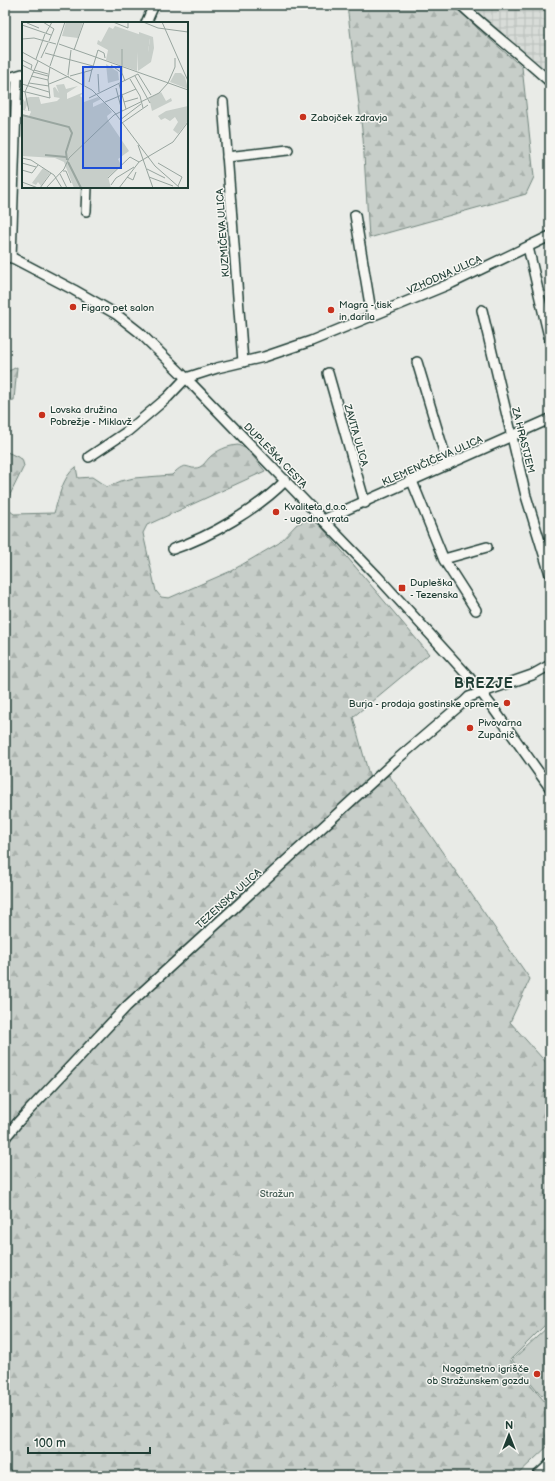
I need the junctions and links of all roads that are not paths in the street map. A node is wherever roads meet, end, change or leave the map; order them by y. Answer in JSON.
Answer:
{"nodes":[{"id":1,"x":154,"y":5,"type":"edge"},
{"id":2,"x":461,"y":5,"type":"edge"},
{"id":3,"x":149,"y":22,"type":"edge"},
{"id":4,"x":20,"y":75,"type":"edge"},
{"id":5,"x":5,"y":79,"type":"edge"},
{"id":6,"x":550,"y":82,"type":"edge"},
{"id":7,"x":223,"y":102,"type":"dead end"},
{"id":8,"x":288,"y":150,"type":"dead end"},
{"id":9,"x":227,"y":157,"type":"junction"},
{"id":10,"x":86,"y":188,"type":"edge"},
{"id":11,"x":86,"y":211,"type":"dead end"},
{"id":12,"x":355,"y":215,"type":"dead end"},
{"id":13,"x":550,"y":236,"type":"edge"},
{"id":14,"x":528,"y":247,"type":"junction"},
{"id":15,"x":8,"y":256,"type":"edge"},
{"id":16,"x":482,"y":310,"type":"dead end"},
{"id":17,"x":372,"y":317,"type":"junction"},
{"id":18,"x":550,"y":341,"type":"edge"},
{"id":19,"x":243,"y":362,"type":"junction"},
{"id":20,"x":418,"y":362,"type":"dead end"},
{"id":21,"x":328,"y":373,"type":"dead end"},
{"id":22,"x":186,"y":378,"type":"junction"},
{"id":23,"x":550,"y":419,"type":"edge"},
{"id":24,"x":511,"y":436,"type":"junction"},
{"id":25,"x":89,"y":457,"type":"dead end"},
{"id":26,"x":448,"y":465,"type":"junction"},
{"id":27,"x":286,"y":480,"type":"junction"},
{"id":28,"x":412,"y":481,"type":"junction"},
{"id":29,"x":365,"y":503,"type":"junction"},
{"id":30,"x":323,"y":520,"type":"junction"},
{"id":31,"x":487,"y":547,"type":"dead end"},
{"id":32,"x":173,"y":549,"type":"dead end"},
{"id":33,"x":444,"y":559,"type":"junction"},
{"id":34,"x":550,"y":574,"type":"edge"},
{"id":35,"x":476,"y":610,"type":"dead end"},
{"id":36,"x":550,"y":665,"type":"edge"},
{"id":37,"x":481,"y":693,"type":"junction"},
{"id":38,"x":548,"y":781,"type":"edge"},
{"id":39,"x":5,"y":1138,"type":"edge"},
{"id":40,"x":550,"y":1464,"type":"edge"},
{"id":41,"x":537,"y":1476,"type":"edge"}],
"edges":[{"from":1,"to":3,"type":"street"},
{"from":2,"to":6,"type":"street"},
{"from":4,"to":5,"type":"street"},
{"from":4,"to":15,"type":"street"},
{"from":7,"to":9,"type":"street","name":"KUZMIČEVA ULICA"},
{"from":8,"to":9,"type":"street"},
{"from":9,"to":19,"type":"street","name":"KUZMIČEVA ULICA"},
{"from":10,"to":11,"type":"street"},
{"from":12,"to":17,"type":"street"},
{"from":13,"to":14,"type":"street","name":"VZHODNA ULICA"},
{"from":14,"to":17,"type":"street","name":"VZHODNA ULICA"},
{"from":14,"to":18,"type":"street"},
{"from":15,"to":22,"type":"street","name":"DUPLEŠKA CESTA"},
{"from":16,"to":24,"type":"street","name":"ZA HRASTJEM"},
{"from":17,"to":19,"type":"street","name":"VZHODNA ULICA"},
{"from":19,"to":22,"type":"street","name":"VZHODNA ULICA"},
{"from":20,"to":26,"type":"street"},
{"from":21,"to":29,"type":"street","name":"ZAVITA ULICA"},
{"from":22,"to":25,"type":"street"},
{"from":22,"to":27,"type":"street","name":"DUPLEŠKA CESTA"},
{"from":23,"to":24,"type":"street","name":"KLEMENČIČEVA ULICA"},
{"from":24,"to":26,"type":"street","name":"KLEMENČIČEVA ULICA"},
{"from":24,"to":34,"type":"street","name":"ZA HRASTJEM"},
{"from":26,"to":28,"type":"street","name":"KLEMENČIČEVA ULICA"},
{"from":27,"to":30,"type":"street","name":"DUPLEŠKA CESTA"},
{"from":27,"to":32,"type":"street"},
{"from":28,"to":29,"type":"street","name":"KLEMENČIČEVA ULICA"},
{"from":28,"to":33,"type":"street"},
{"from":29,"to":30,"type":"street","name":"KLEMENČIČEVA ULICA"},
{"from":30,"to":37,"type":"street","name":"DUPLEŠKA CESTA"},
{"from":31,"to":33,"type":"street"},
{"from":33,"to":35,"type":"street"},
{"from":36,"to":37,"type":"street","name":"TEZENSKA ULICA"},
{"from":37,"to":38,"type":"street","name":"DUPLEŠKA CESTA"},
{"from":37,"to":39,"type":"street","name":"TEZENSKA ULICA"},
{"from":40,"to":41,"type":"street"}]}
